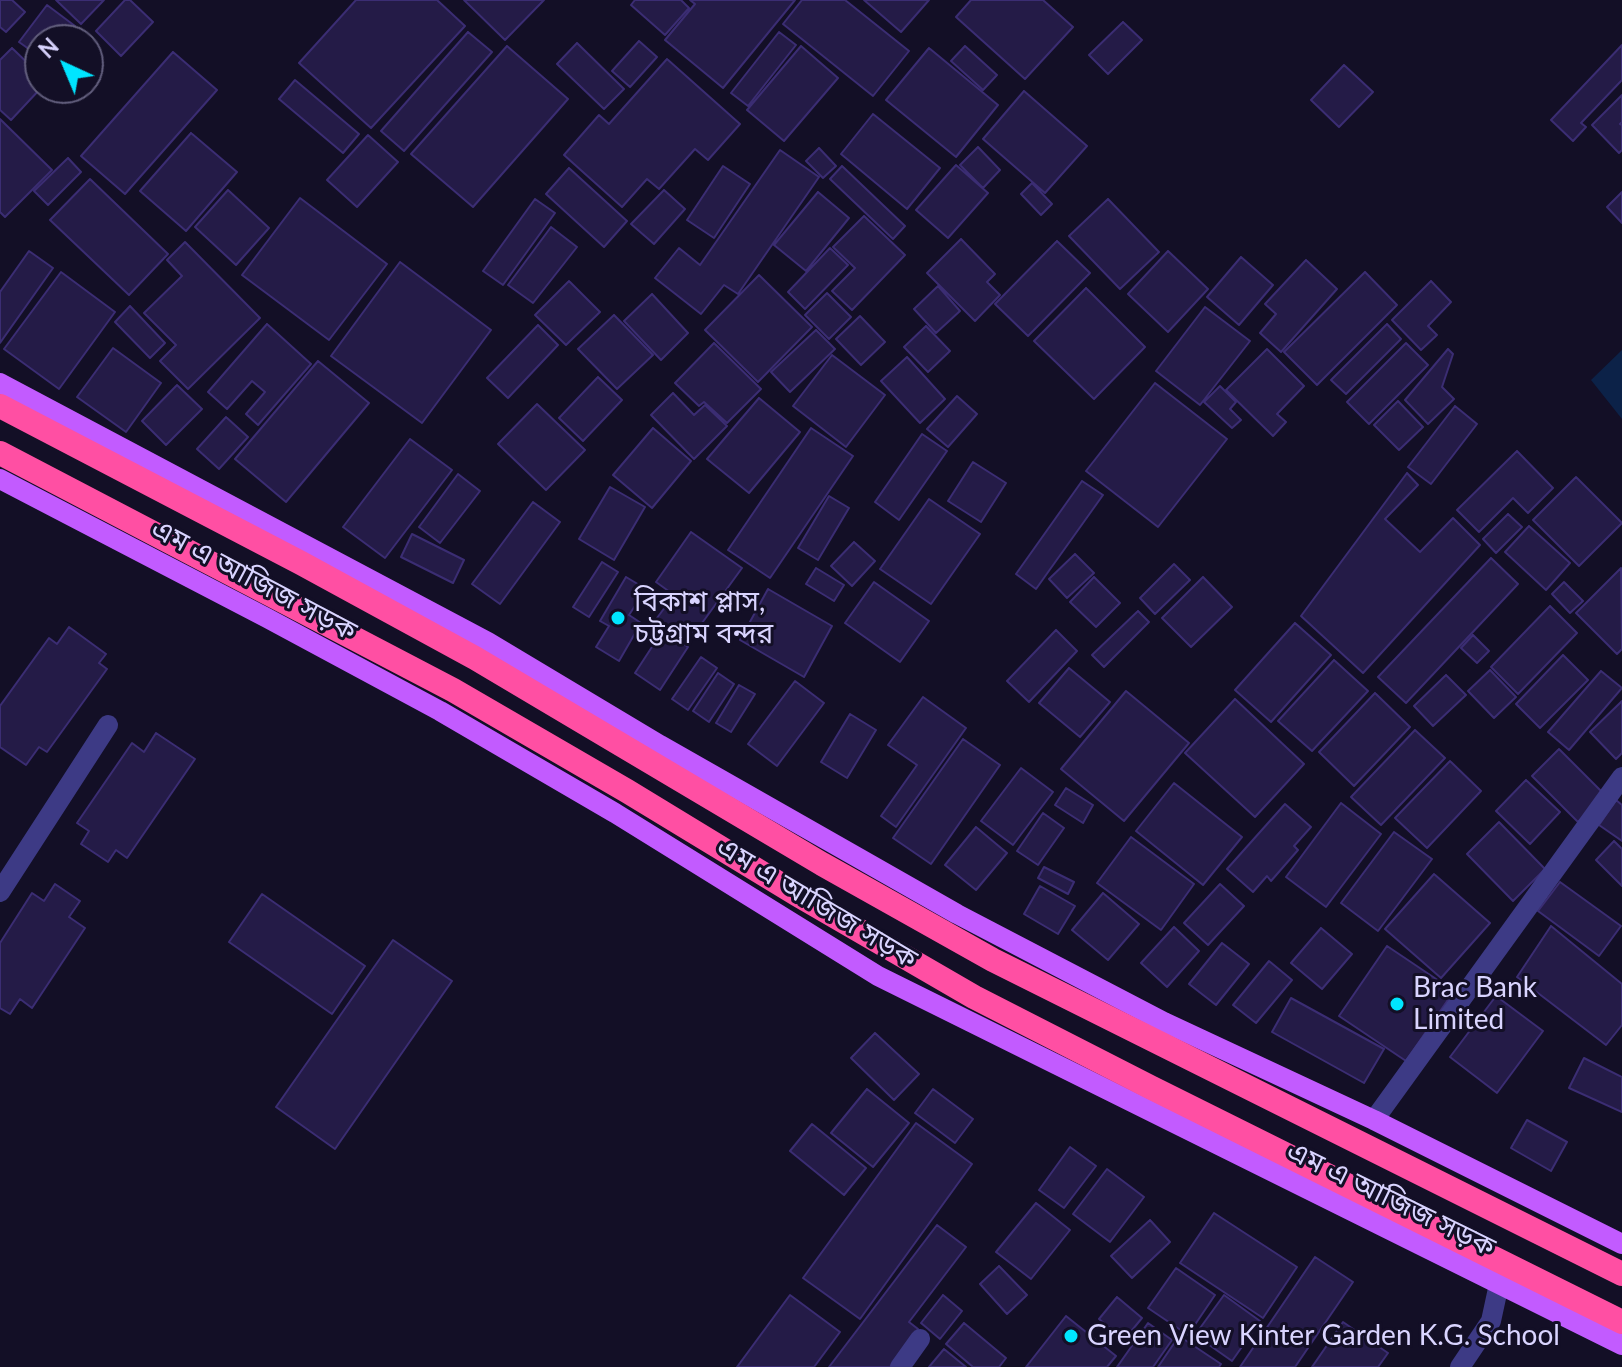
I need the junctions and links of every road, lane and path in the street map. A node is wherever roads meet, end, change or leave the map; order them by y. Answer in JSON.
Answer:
{"nodes":[{"id":1,"x":0,"y":383,"type":"edge"},
{"id":2,"x":0,"y":406,"type":"edge"},
{"id":3,"x":0,"y":453,"type":"edge"},
{"id":4,"x":0,"y":479,"type":"edge"},
{"id":5,"x":108,"y":725,"type":"dead end"},
{"id":6,"x":1622,"y":777,"type":"edge"},
{"id":7,"x":0,"y":892,"type":"edge"},
{"id":8,"x":1374,"y":1120,"type":"junction"},
{"id":9,"x":1622,"y":1244,"type":"edge"},
{"id":10,"x":1622,"y":1274,"type":"edge"},
{"id":11,"x":1499,"y":1284,"type":"junction"},
{"id":12,"x":1622,"y":1322,"type":"edge"},
{"id":13,"x":920,"y":1339,"type":"dead end"},
{"id":14,"x":1622,"y":1345,"type":"edge"},
{"id":15,"x":900,"y":1367,"type":"edge"},
{"id":16,"x":1460,"y":1367,"type":"edge"}],
"edges":[{"from":1,"to":8,"type":"main road","name":"এম এ আজিজ সড়ক"},
{"from":2,"to":10,"type":"highway"},
{"from":3,"to":12,"type":"highway"},
{"from":4,"to":11,"type":"main road","name":"এম এ আজিজ সড়ক"},
{"from":5,"to":7,"type":"street"},
{"from":6,"to":8,"type":"street"},
{"from":8,"to":9,"type":"main road","name":"এম এ আজিজ সড়ক"},
{"from":11,"to":14,"type":"main road","name":"এম এ আজিজ সড়ক"},
{"from":11,"to":16,"type":"street"},
{"from":13,"to":15,"type":"street"}]}
